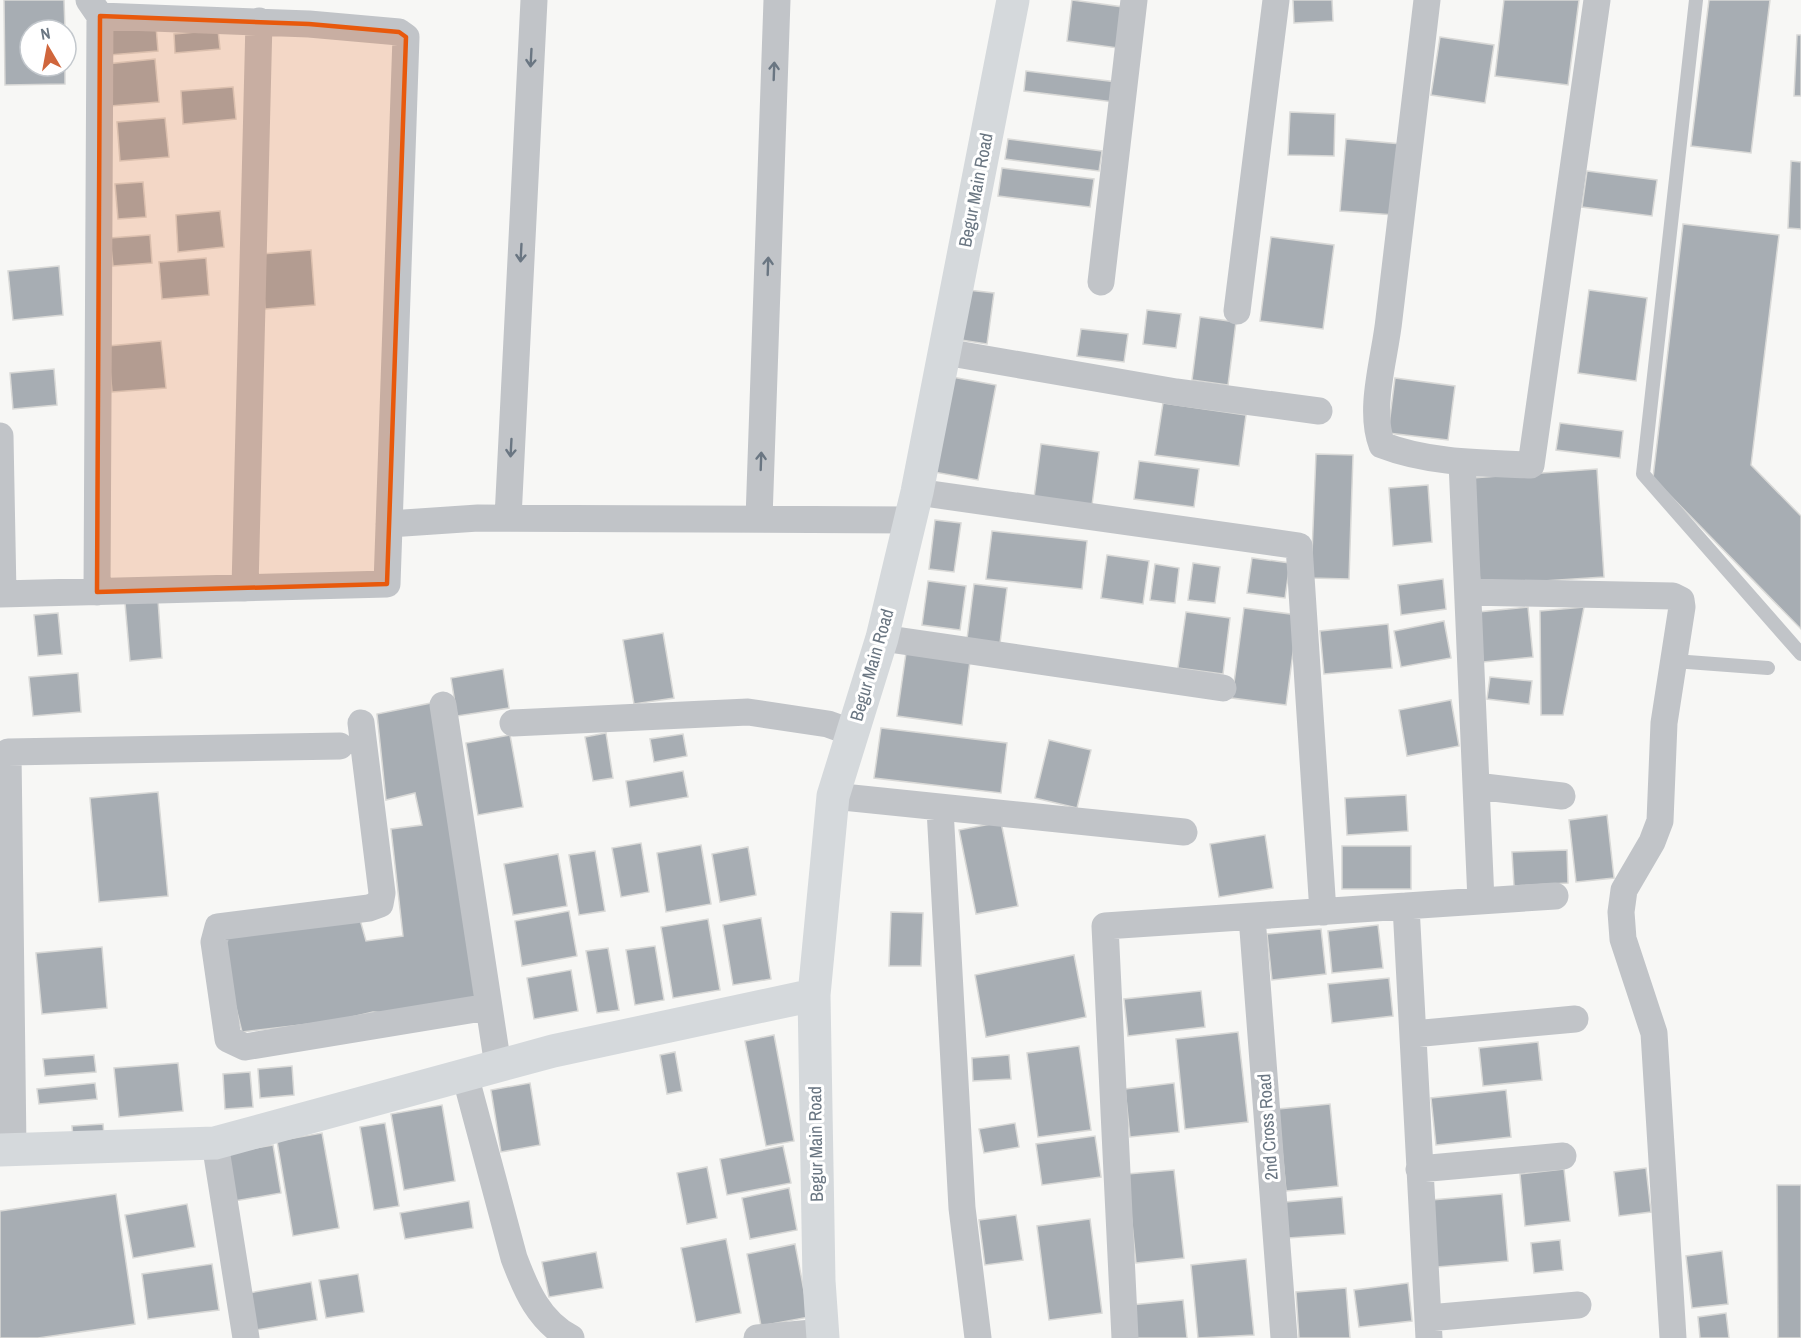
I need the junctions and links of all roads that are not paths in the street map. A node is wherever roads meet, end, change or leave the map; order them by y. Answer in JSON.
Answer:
{"nodes":[{"id":1,"x":534,"y":0,"type":"edge"},
{"id":2,"x":777,"y":0,"type":"edge"},
{"id":3,"x":1013,"y":0,"type":"edge"},
{"id":4,"x":1134,"y":0,"type":"edge"},
{"id":5,"x":1276,"y":0,"type":"edge"},
{"id":6,"x":1426,"y":0,"type":"edge"},
{"id":7,"x":1597,"y":0,"type":"edge"},
{"id":8,"x":1696,"y":0,"type":"edge"},
{"id":9,"x":95,"y":8,"type":"edge"},
{"id":10,"x":258,"y":21,"type":"junction"},
{"id":11,"x":1101,"y":282,"type":"dead end"},
{"id":12,"x":1237,"y":311,"type":"dead end"},
{"id":13,"x":945,"y":352,"type":"junction"},
{"id":14,"x":1319,"y":411,"type":"dead end"},
{"id":15,"x":0,"y":436,"type":"edge"},
{"id":16,"x":1462,"y":462,"type":"junction"},
{"id":17,"x":914,"y":506,"type":"junction"},
{"id":18,"x":508,"y":518,"type":"junction"},
{"id":19,"x":759,"y":519,"type":"junction"},
{"id":20,"x":389,"y":524,"type":"junction"},
{"id":21,"x":245,"y":588,"type":"junction"},
{"id":22,"x":97,"y":592,"type":"junction"},
{"id":23,"x":1468,"y":592,"type":"junction"},
{"id":24,"x":1,"y":594,"type":"edge"},
{"id":25,"x":882,"y":638,"type":"junction"},
{"id":26,"x":1801,"y":654,"type":"edge"},
{"id":27,"x":1674,"y":661,"type":"junction"},
{"id":28,"x":1768,"y":668,"type":"dead end"},
{"id":29,"x":1224,"y":688,"type":"dead end"},
{"id":30,"x":443,"y":705,"type":"dead end"},
{"id":31,"x":361,"y":723,"type":"dead end"},
{"id":32,"x":513,"y":723,"type":"dead end"},
{"id":33,"x":853,"y":733,"type":"junction"},
{"id":34,"x":340,"y":746,"type":"dead end"},
{"id":35,"x":1476,"y":786,"type":"junction"},
{"id":36,"x":833,"y":796,"type":"junction"},
{"id":37,"x":1562,"y":796,"type":"dead end"},
{"id":38,"x":940,"y":808,"type":"junction"},
{"id":39,"x":1184,"y":832,"type":"dead end"},
{"id":40,"x":1556,"y":896,"type":"dead end"},
{"id":41,"x":1480,"y":901,"type":"junction"},
{"id":42,"x":1406,"y":906,"type":"junction"},
{"id":43,"x":1323,"y":912,"type":"junction"},
{"id":44,"x":1252,"y":917,"type":"junction"},
{"id":45,"x":814,"y":995,"type":"junction"},
{"id":46,"x":488,"y":1007,"type":"junction"},
{"id":47,"x":1575,"y":1019,"type":"dead end"},
{"id":48,"x":1413,"y":1034,"type":"junction"},
{"id":49,"x":498,"y":1065,"type":"junction"},
{"id":50,"x":465,"y":1075,"type":"junction"},
{"id":51,"x":215,"y":1143,"type":"junction"},
{"id":52,"x":6,"y":1150,"type":"edge"},
{"id":53,"x":1563,"y":1156,"type":"dead end"},
{"id":54,"x":1419,"y":1169,"type":"junction"},
{"id":55,"x":1578,"y":1305,"type":"dead end"},
{"id":56,"x":539,"y":1310,"type":"junction"},
{"id":57,"x":1428,"y":1328,"type":"edge"},
{"id":58,"x":823,"y":1335,"type":"edge"},
{"id":59,"x":246,"y":1338,"type":"edge"},
{"id":60,"x":543,"y":1338,"type":"edge"},
{"id":61,"x":570,"y":1338,"type":"edge"},
{"id":62,"x":757,"y":1338,"type":"edge"},
{"id":63,"x":978,"y":1338,"type":"edge"},
{"id":64,"x":1125,"y":1338,"type":"edge"},
{"id":65,"x":1284,"y":1338,"type":"edge"},
{"id":66,"x":1673,"y":1338,"type":"edge"}],
"edges":[{"from":1,"to":18,"type":"street","one_way":true},
{"from":19,"to":2,"type":"street","one_way":true},
{"from":3,"to":13,"type":"street","name":"Begur Main Road"},
{"from":4,"to":11,"type":"street"},
{"from":5,"to":12,"type":"street"},
{"from":6,"to":16,"type":"street"},
{"from":7,"to":16,"type":"street"},
{"from":8,"to":26,"type":"lane"},
{"from":9,"to":10,"type":"street"},
{"from":9,"to":22,"type":"street"},
{"from":10,"to":20,"type":"street"},
{"from":10,"to":21,"type":"street"},
{"from":13,"to":14,"type":"street"},
{"from":13,"to":17,"type":"street","name":"Begur Main Road"},
{"from":15,"to":24,"type":"street"},
{"from":16,"to":23,"type":"street"},
{"from":17,"to":19,"type":"street"},
{"from":17,"to":25,"type":"street","name":"Begur Main Road"},
{"from":17,"to":43,"type":"street"},
{"from":18,"to":19,"type":"street"},
{"from":18,"to":20,"type":"street"},
{"from":20,"to":21,"type":"street"},
{"from":21,"to":22,"type":"street"},
{"from":22,"to":24,"type":"street"},
{"from":23,"to":27,"type":"street"},
{"from":23,"to":35,"type":"street"},
{"from":25,"to":29,"type":"street"},
{"from":25,"to":33,"type":"street","name":"Begur Main Road"},
{"from":27,"to":28,"type":"lane"},
{"from":27,"to":66,"type":"street"},
{"from":30,"to":46,"type":"street"},
{"from":31,"to":46,"type":"street"},
{"from":32,"to":33,"type":"street"},
{"from":33,"to":36,"type":"street","name":"Begur Main Road"},
{"from":34,"to":52,"type":"street"},
{"from":35,"to":37,"type":"street"},
{"from":35,"to":41,"type":"street"},
{"from":36,"to":38,"type":"street"},
{"from":36,"to":45,"type":"street","name":"Begur Main Road"},
{"from":38,"to":39,"type":"street"},
{"from":38,"to":63,"type":"street"},
{"from":40,"to":41,"type":"street"},
{"from":41,"to":42,"type":"street"},
{"from":42,"to":43,"type":"street"},
{"from":42,"to":48,"type":"street"},
{"from":43,"to":44,"type":"street"},
{"from":44,"to":64,"type":"street"},
{"from":44,"to":65,"type":"street","name":"2nd Cross Road"},
{"from":45,"to":49,"type":"street"},
{"from":45,"to":58,"type":"street","name":"Begur Main Road"},
{"from":46,"to":49,"type":"street"},
{"from":47,"to":48,"type":"street"},
{"from":48,"to":54,"type":"street"},
{"from":49,"to":50,"type":"street"},
{"from":50,"to":51,"type":"street"},
{"from":50,"to":56,"type":"street"},
{"from":51,"to":52,"type":"street"},
{"from":51,"to":59,"type":"street"},
{"from":53,"to":54,"type":"street"},
{"from":54,"to":57,"type":"street"},
{"from":55,"to":57,"type":"street"},
{"from":56,"to":60,"type":"street"},
{"from":56,"to":61,"type":"street"},
{"from":58,"to":62,"type":"street"}]}
